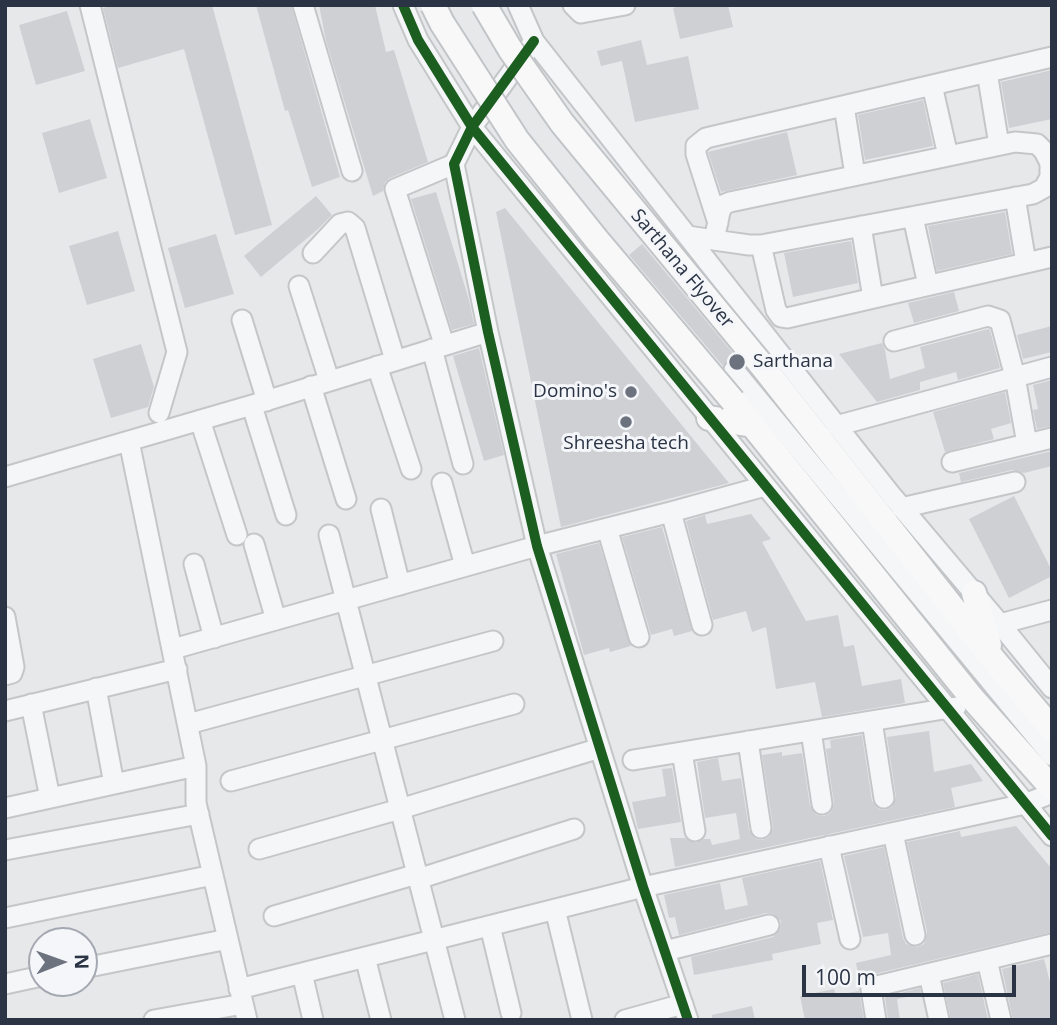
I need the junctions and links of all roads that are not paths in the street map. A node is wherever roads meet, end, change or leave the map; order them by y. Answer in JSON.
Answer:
{"nodes":[{"id":1,"x":90,"y":5,"type":"edge"},
{"id":2,"x":303,"y":5,"type":"edge"},
{"id":3,"x":403,"y":5,"type":"edge"},
{"id":4,"x":433,"y":5,"type":"edge"},
{"id":5,"x":484,"y":5,"type":"edge"},
{"id":6,"x":573,"y":5,"type":"edge"},
{"id":7,"x":625,"y":5,"type":"edge"},
{"id":8,"x":523,"y":7,"type":"edge"},
{"id":9,"x":534,"y":41,"type":"junction"},
{"id":10,"x":1052,"y":57,"type":"edge"},
{"id":11,"x":987,"y":72,"type":"junction"},
{"id":12,"x":932,"y":85,"type":"junction"},
{"id":13,"x":844,"y":106,"type":"junction"},
{"id":14,"x":472,"y":127,"type":"junction"},
{"id":15,"x":999,"y":145,"type":"junction"},
{"id":16,"x":948,"y":156,"type":"junction"},
{"id":17,"x":454,"y":164,"type":"junction"},
{"id":18,"x":352,"y":171,"type":"dead end"},
{"id":19,"x":855,"y":175,"type":"junction"},
{"id":20,"x":1015,"y":197,"type":"junction"},
{"id":21,"x":913,"y":217,"type":"junction"},
{"id":22,"x":861,"y":226,"type":"junction"},
{"id":23,"x":716,"y":231,"type":"junction"},
{"id":24,"x":688,"y":236,"type":"junction"},
{"id":25,"x":761,"y":245,"type":"junction"},
{"id":26,"x":313,"y":253,"type":"dead end"},
{"id":27,"x":1052,"y":257,"type":"edge"},
{"id":28,"x":1026,"y":263,"type":"junction"},
{"id":29,"x":928,"y":285,"type":"junction"},
{"id":30,"x":299,"y":286,"type":"dead end"},
{"id":31,"x":728,"y":288,"type":"junction"},
{"id":32,"x":873,"y":298,"type":"junction"},
{"id":33,"x":243,"y":320,"type":"dead end"},
{"id":34,"x":488,"y":332,"type":"junction"},
{"id":35,"x":894,"y":341,"type":"dead end"},
{"id":36,"x":438,"y":347,"type":"junction"},
{"id":37,"x":386,"y":363,"type":"junction"},
{"id":38,"x":1052,"y":367,"type":"edge"},
{"id":39,"x":1015,"y":377,"type":"junction"},
{"id":40,"x":320,"y":383,"type":"junction"},
{"id":41,"x":758,"y":398,"type":"junction"},
{"id":42,"x":259,"y":403,"type":"junction"},
{"id":43,"x":159,"y":412,"type":"dead end"},
{"id":44,"x":709,"y":418,"type":"junction"},
{"id":45,"x":200,"y":420,"type":"junction"},
{"id":46,"x":759,"y":424,"type":"junction"},
{"id":47,"x":836,"y":426,"type":"junction"},
{"id":48,"x":1052,"y":438,"type":"edge"},
{"id":49,"x":130,"y":441,"type":"junction"},
{"id":50,"x":1027,"y":444,"type":"junction"},
{"id":51,"x":952,"y":462,"type":"dead end"},
{"id":52,"x":463,"y":464,"type":"dead end"},
{"id":53,"x":411,"y":469,"type":"dead end"},
{"id":54,"x":5,"y":477,"type":"edge"},
{"id":55,"x":1015,"y":482,"type":"dead end"},
{"id":56,"x":442,"y":484,"type":"dead end"},
{"id":57,"x":765,"y":486,"type":"junction"},
{"id":58,"x":346,"y":499,"type":"dead end"},
{"id":59,"x":901,"y":508,"type":"junction"},
{"id":60,"x":381,"y":509,"type":"dead end"},
{"id":61,"x":671,"y":512,"type":"junction"},
{"id":62,"x":286,"y":515,"type":"dead end"},
{"id":63,"x":607,"y":528,"type":"junction"},
{"id":64,"x":329,"y":535,"type":"dead end"},
{"id":65,"x":537,"y":546,"type":"junction"},
{"id":66,"x":194,"y":564,"type":"dead end"},
{"id":67,"x":465,"y":566,"type":"junction"},
{"id":68,"x":400,"y":585,"type":"junction"},
{"id":69,"x":974,"y":593,"type":"junction"},
{"id":70,"x":346,"y":600,"type":"junction"},
{"id":71,"x":1052,"y":610,"type":"edge"},
{"id":72,"x":5,"y":617,"type":"edge"},
{"id":73,"x":276,"y":620,"type":"junction"},
{"id":74,"x":1000,"y":624,"type":"junction"},
{"id":75,"x":702,"y":625,"type":"dead end"},
{"id":76,"x":639,"y":637,"type":"dead end"},
{"id":77,"x":214,"y":638,"type":"junction"},
{"id":78,"x":493,"y":641,"type":"dead end"},
{"id":79,"x":175,"y":659,"type":"junction"},
{"id":80,"x":993,"y":659,"type":"junction"},
{"id":81,"x":5,"y":676,"type":"edge"},
{"id":82,"x":366,"y":676,"type":"junction"},
{"id":83,"x":96,"y":688,"type":"junction"},
{"id":84,"x":1052,"y":688,"type":"edge"},
{"id":85,"x":976,"y":702,"type":"junction"},
{"id":86,"x":32,"y":704,"type":"junction"},
{"id":87,"x":514,"y":704,"type":"dead end"},
{"id":88,"x":947,"y":709,"type":"junction"},
{"id":89,"x":5,"y":711,"type":"edge"},
{"id":90,"x":872,"y":721,"type":"junction"},
{"id":91,"x":188,"y":724,"type":"junction"},
{"id":92,"x":1052,"y":729,"type":"edge"},
{"id":93,"x":811,"y":731,"type":"junction"},
{"id":94,"x":383,"y":740,"type":"junction"},
{"id":95,"x":748,"y":741,"type":"junction"},
{"id":96,"x":600,"y":748,"type":"junction"},
{"id":97,"x":682,"y":752,"type":"junction"},
{"id":98,"x":1052,"y":756,"type":"edge"},
{"id":99,"x":633,"y":760,"type":"dead end"},
{"id":100,"x":196,"y":766,"type":"junction"},
{"id":101,"x":1052,"y":775,"type":"edge"},
{"id":102,"x":231,"y":781,"type":"dead end"},
{"id":103,"x":114,"y":784,"type":"junction"},
{"id":104,"x":1052,"y":788,"type":"edge"},
{"id":105,"x":1052,"y":793,"type":"edge"},
{"id":106,"x":50,"y":798,"type":"junction"},
{"id":107,"x":884,"y":798,"type":"dead end"},
{"id":108,"x":822,"y":804,"type":"dead end"},
{"id":109,"x":1025,"y":804,"type":"junction"},
{"id":110,"x":5,"y":808,"type":"edge"},
{"id":111,"x":400,"y":809,"type":"junction"},
{"id":112,"x":199,"y":814,"type":"junction"},
{"id":113,"x":761,"y":828,"type":"dead end"},
{"id":114,"x":574,"y":830,"type":"dead end"},
{"id":115,"x":695,"y":831,"type":"dead end"},
{"id":116,"x":893,"y":832,"type":"junction"},
{"id":117,"x":1052,"y":836,"type":"edge"},
{"id":118,"x":829,"y":846,"type":"junction"},
{"id":119,"x":259,"y":849,"type":"dead end"},
{"id":120,"x":5,"y":850,"type":"edge"},
{"id":121,"x":213,"y":874,"type":"junction"},
{"id":122,"x":418,"y":876,"type":"junction"},
{"id":123,"x":643,"y":887,"type":"junction"},
{"id":124,"x":555,"y":909,"type":"junction"},
{"id":125,"x":274,"y":916,"type":"dead end"},
{"id":126,"x":5,"y":918,"type":"edge"},
{"id":127,"x":769,"y":925,"type":"dead end"},
{"id":128,"x":489,"y":926,"type":"junction"},
{"id":129,"x":915,"y":934,"type":"dead end"},
{"id":130,"x":228,"y":939,"type":"junction"},
{"id":131,"x":850,"y":939,"type":"dead end"},
{"id":132,"x":435,"y":940,"type":"junction"},
{"id":133,"x":1051,"y":950,"type":"edge"},
{"id":134,"x":665,"y":951,"type":"junction"},
{"id":135,"x":365,"y":957,"type":"junction"},
{"id":136,"x":987,"y":960,"type":"junction"},
{"id":137,"x":98,"y":965,"type":"edge"},
{"id":138,"x":302,"y":973,"type":"junction"},
{"id":139,"x":929,"y":974,"type":"junction"},
{"id":140,"x":28,"y":979,"type":"edge"},
{"id":141,"x":5,"y":984,"type":"edge"},
{"id":142,"x":243,"y":1004,"type":"edge"},
{"id":143,"x":686,"y":1012,"type":"edge"},
{"id":144,"x":511,"y":1013,"type":"dead end"},
{"id":145,"x":154,"y":1020,"type":"edge"},
{"id":146,"x":313,"y":1020,"type":"edge"},
{"id":147,"x":381,"y":1020,"type":"edge"},
{"id":148,"x":455,"y":1020,"type":"edge"},
{"id":149,"x":582,"y":1020,"type":"edge"},
{"id":150,"x":625,"y":1020,"type":"edge"},
{"id":151,"x":876,"y":1020,"type":"edge"},
{"id":152,"x":939,"y":1020,"type":"edge"},
{"id":153,"x":1001,"y":1020,"type":"edge"}],
"edges":[{"from":1,"to":43,"type":"street"},
{"from":2,"to":18,"type":"street"},
{"from":3,"to":14,"type":"street"},
{"from":4,"to":46,"type":"main road","bridge":true},
{"from":5,"to":80,"type":"main road","name":"Sarthana Flyover","bridge":true},
{"from":6,"to":7,"type":"street"},
{"from":8,"to":9,"type":"street"},
{"from":9,"to":14,"type":"street"},
{"from":9,"to":24,"type":"street"},
{"from":10,"to":11,"type":"street"},
{"from":11,"to":12,"type":"street"},
{"from":11,"to":15,"type":"street"},
{"from":12,"to":13,"type":"street"},
{"from":12,"to":16,"type":"street"},
{"from":13,"to":19,"type":"street"},
{"from":13,"to":23,"type":"street"},
{"from":14,"to":17,"type":"street"},
{"from":14,"to":44,"type":"street"},
{"from":15,"to":16,"type":"street"},
{"from":15,"to":20,"type":"street"},
{"from":16,"to":19,"type":"street"},
{"from":17,"to":34,"type":"street"},
{"from":17,"to":36,"type":"street"},
{"from":19,"to":23,"type":"street"},
{"from":20,"to":21,"type":"street"},
{"from":20,"to":28,"type":"street"},
{"from":21,"to":22,"type":"street"},
{"from":21,"to":29,"type":"street"},
{"from":22,"to":25,"type":"street"},
{"from":22,"to":32,"type":"street"},
{"from":23,"to":24,"type":"street"},
{"from":23,"to":25,"type":"street"},
{"from":24,"to":31,"type":"street"},
{"from":25,"to":32,"type":"street"},
{"from":26,"to":37,"type":"street"},
{"from":27,"to":28,"type":"street"},
{"from":28,"to":29,"type":"street"},
{"from":29,"to":32,"type":"street"},
{"from":30,"to":40,"type":"street"},
{"from":31,"to":41,"type":"street"},
{"from":31,"to":47,"type":"street"},
{"from":33,"to":42,"type":"street"},
{"from":34,"to":36,"type":"street"},
{"from":34,"to":65,"type":"street"},
{"from":35,"to":39,"type":"street"},
{"from":36,"to":37,"type":"street"},
{"from":36,"to":52,"type":"street"},
{"from":37,"to":40,"type":"street"},
{"from":37,"to":53,"type":"street"},
{"from":38,"to":39,"type":"street"},
{"from":39,"to":47,"type":"street"},
{"from":39,"to":50,"type":"street"},
{"from":40,"to":42,"type":"street"},
{"from":40,"to":58,"type":"street"},
{"from":41,"to":46,"type":"street"},
{"from":41,"to":98,"type":"street"},
{"from":42,"to":45,"type":"street"},
{"from":42,"to":62,"type":"street"},
{"from":44,"to":46,"type":"main road"},
{"from":44,"to":57,"type":"street"},
{"from":45,"to":49,"type":"street"},
{"from":45,"to":73,"type":"street"},
{"from":46,"to":85,"type":"main road"},
{"from":46,"to":101,"type":"street"},
{"from":47,"to":59,"type":"street"},
{"from":48,"to":50,"type":"street"},
{"from":49,"to":54,"type":"street"},
{"from":49,"to":79,"type":"street"},
{"from":50,"to":51,"type":"street"},
{"from":55,"to":59,"type":"street"},
{"from":56,"to":67,"type":"street"},
{"from":57,"to":61,"type":"street"},
{"from":57,"to":88,"type":"street"},
{"from":59,"to":69,"type":"street"},
{"from":60,"to":68,"type":"street"},
{"from":61,"to":63,"type":"street"},
{"from":61,"to":75,"type":"street"},
{"from":63,"to":65,"type":"street"},
{"from":63,"to":76,"type":"street"},
{"from":64,"to":70,"type":"street"},
{"from":65,"to":67,"type":"street"},
{"from":65,"to":96,"type":"street"},
{"from":66,"to":77,"type":"street"},
{"from":67,"to":68,"type":"street"},
{"from":68,"to":70,"type":"street"},
{"from":69,"to":74,"type":"street"},
{"from":69,"to":80,"type":"main road"},
{"from":70,"to":73,"type":"street"},
{"from":70,"to":82,"type":"street"},
{"from":71,"to":74,"type":"street"},
{"from":72,"to":81,"type":"street"},
{"from":73,"to":77,"type":"street"},
{"from":74,"to":84,"type":"street"},
{"from":77,"to":79,"type":"street"},
{"from":78,"to":82,"type":"street"},
{"from":79,"to":83,"type":"street"},
{"from":79,"to":91,"type":"street"},
{"from":80,"to":92,"type":"main road","name":"Sarthana Flyover"},
{"from":82,"to":91,"type":"street"},
{"from":82,"to":94,"type":"street"},
{"from":83,"to":86,"type":"street"},
{"from":83,"to":103,"type":"street"},
{"from":85,"to":88,"type":"street"},
{"from":85,"to":104,"type":"main road"},
{"from":86,"to":89,"type":"street"},
{"from":86,"to":106,"type":"street"},
{"from":87,"to":94,"type":"street"},
{"from":88,"to":90,"type":"street"},
{"from":88,"to":109,"type":"street"},
{"from":90,"to":93,"type":"street"},
{"from":90,"to":107,"type":"street"},
{"from":91,"to":100,"type":"street"},
{"from":93,"to":95,"type":"street"},
{"from":93,"to":108,"type":"street"},
{"from":94,"to":102,"type":"street"},
{"from":94,"to":111,"type":"street"},
{"from":95,"to":97,"type":"street"},
{"from":95,"to":113,"type":"street"},
{"from":96,"to":111,"type":"street"},
{"from":96,"to":123,"type":"street"},
{"from":97,"to":99,"type":"street"},
{"from":97,"to":115,"type":"street"},
{"from":100,"to":103,"type":"street"},
{"from":100,"to":112,"type":"street"},
{"from":103,"to":106,"type":"street"},
{"from":105,"to":109,"type":"street"},
{"from":106,"to":110,"type":"street"},
{"from":109,"to":116,"type":"street"},
{"from":109,"to":117,"type":"street"},
{"from":111,"to":119,"type":"street"},
{"from":111,"to":122,"type":"street"},
{"from":112,"to":120,"type":"street"},
{"from":112,"to":121,"type":"street"},
{"from":114,"to":122,"type":"street"},
{"from":116,"to":118,"type":"street"},
{"from":116,"to":129,"type":"street"},
{"from":118,"to":123,"type":"street"},
{"from":118,"to":131,"type":"street"},
{"from":121,"to":126,"type":"street"},
{"from":121,"to":130,"type":"street"},
{"from":122,"to":125,"type":"street"},
{"from":122,"to":132,"type":"street"},
{"from":123,"to":124,"type":"street"},
{"from":123,"to":134,"type":"street"},
{"from":124,"to":128,"type":"street"},
{"from":124,"to":149,"type":"street"},
{"from":127,"to":134,"type":"street"},
{"from":128,"to":132,"type":"street"},
{"from":128,"to":144,"type":"street"},
{"from":130,"to":137,"type":"street"},
{"from":130,"to":142,"type":"street"},
{"from":132,"to":135,"type":"street"},
{"from":132,"to":148,"type":"street"},
{"from":133,"to":136,"type":"street"},
{"from":134,"to":143,"type":"street"},
{"from":135,"to":138,"type":"street"},
{"from":135,"to":147,"type":"street"},
{"from":136,"to":139,"type":"street"},
{"from":136,"to":153,"type":"street"},
{"from":138,"to":142,"type":"street"},
{"from":138,"to":146,"type":"street"},
{"from":139,"to":151,"type":"street"},
{"from":139,"to":152,"type":"street"},
{"from":140,"to":141,"type":"street"},
{"from":142,"to":145,"type":"street"},
{"from":143,"to":150,"type":"street"}]}
